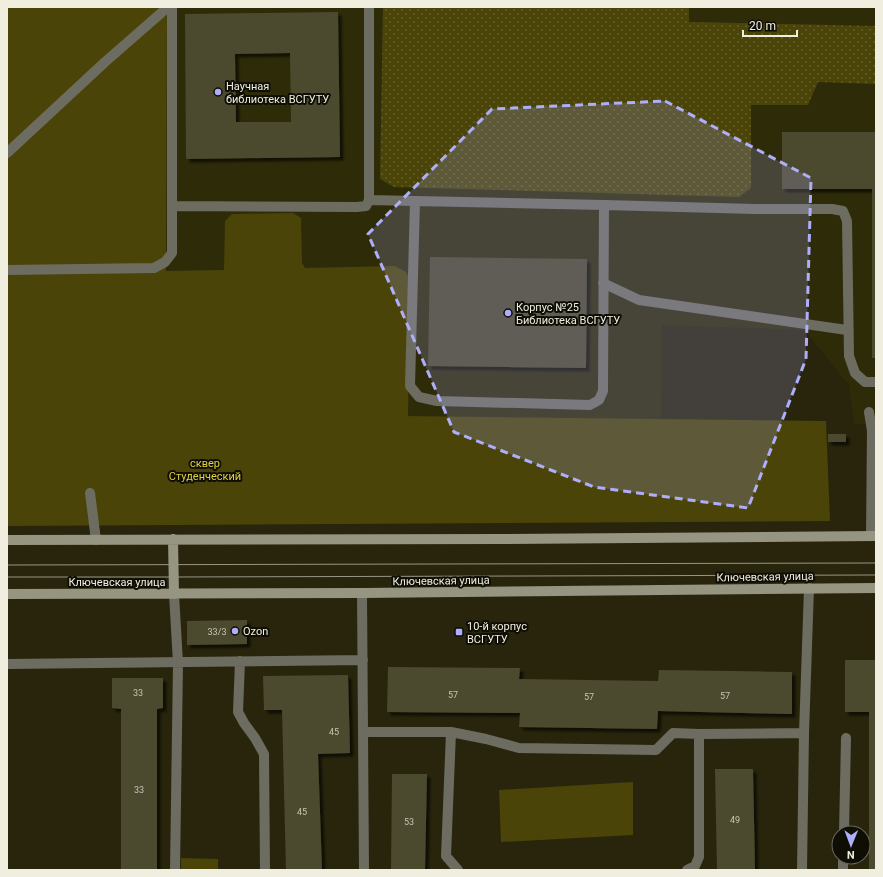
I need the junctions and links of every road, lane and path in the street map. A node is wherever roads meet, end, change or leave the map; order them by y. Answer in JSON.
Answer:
{"nodes":[{"id":1,"x":168,"y":7,"type":"edge"},
{"id":2,"x":172,"y":7,"type":"edge"},
{"id":3,"x":369,"y":7,"type":"edge"},
{"id":4,"x":7,"y":153,"type":"edge"},
{"id":5,"x":369,"y":200,"type":"junction"},
{"id":6,"x":415,"y":201,"type":"junction"},
{"id":7,"x":604,"y":205,"type":"junction"},
{"id":8,"x":172,"y":206,"type":"junction"},
{"id":9,"x":7,"y":270,"type":"edge"},
{"id":10,"x":603,"y":283,"type":"junction"},
{"id":11,"x":848,"y":330,"type":"junction"},
{"id":12,"x":876,"y":382,"type":"edge"},
{"id":13,"x":869,"y":412,"type":"dead end"},
{"id":14,"x":90,"y":493,"type":"dead end"},
{"id":15,"x":873,"y":536,"type":"edge"},
{"id":16,"x":173,"y":539,"type":"junction"},
{"id":17,"x":7,"y":540,"type":"edge"},
{"id":18,"x":96,"y":540,"type":"junction"},
{"id":19,"x":809,"y":588,"type":"junction"},
{"id":20,"x":876,"y":588,"type":"edge"},
{"id":21,"x":362,"y":593,"type":"junction"},
{"id":22,"x":7,"y":594,"type":"edge"},
{"id":23,"x":174,"y":594,"type":"junction"},
{"id":24,"x":363,"y":660,"type":"junction"},
{"id":25,"x":240,"y":661,"type":"junction"},
{"id":26,"x":178,"y":663,"type":"junction"},
{"id":27,"x":7,"y":664,"type":"edge"},
{"id":28,"x":364,"y":732,"type":"junction"},
{"id":29,"x":451,"y":732,"type":"junction"},
{"id":30,"x":804,"y":733,"type":"junction"},
{"id":31,"x":699,"y":734,"type":"junction"},
{"id":32,"x":846,"y":738,"type":"dead end"},
{"id":33,"x":844,"y":825,"type":"edge"},
{"id":34,"x":175,"y":870,"type":"edge"},
{"id":35,"x":265,"y":870,"type":"edge"},
{"id":36,"x":364,"y":870,"type":"edge"},
{"id":37,"x":458,"y":870,"type":"edge"},
{"id":38,"x":687,"y":870,"type":"edge"},
{"id":39,"x":802,"y":870,"type":"edge"}],
"edges":[{"from":1,"to":4,"type":"lane"},
{"from":2,"to":8,"type":"lane"},
{"from":3,"to":5,"type":"lane"},
{"from":5,"to":6,"type":"lane"},
{"from":5,"to":8,"type":"lane"},
{"from":6,"to":7,"type":"lane"},
{"from":6,"to":10,"type":"lane"},
{"from":7,"to":10,"type":"lane"},
{"from":7,"to":11,"type":"lane"},
{"from":8,"to":9,"type":"lane"},
{"from":10,"to":11,"type":"lane"},
{"from":11,"to":12,"type":"lane"},
{"from":13,"to":15,"type":"lane"},
{"from":14,"to":18,"type":"lane"},
{"from":15,"to":16,"type":"main road"},
{"from":16,"to":18,"type":"main road"},
{"from":16,"to":23,"type":"main road"},
{"from":17,"to":18,"type":"main road"},
{"from":19,"to":20,"type":"main road","name":"Ключевская улица"},
{"from":19,"to":21,"type":"main road","name":"Ключевская улица"},
{"from":19,"to":30,"type":"lane"},
{"from":21,"to":23,"type":"main road","name":"Ключевская улица"},
{"from":21,"to":24,"type":"lane"},
{"from":22,"to":23,"type":"main road","name":"Ключевская улица"},
{"from":23,"to":26,"type":"lane"},
{"from":24,"to":25,"type":"lane"},
{"from":24,"to":28,"type":"lane"},
{"from":25,"to":26,"type":"lane"},
{"from":25,"to":35,"type":"lane"},
{"from":26,"to":27,"type":"lane"},
{"from":26,"to":34,"type":"lane"},
{"from":28,"to":29,"type":"lane"},
{"from":28,"to":36,"type":"lane"},
{"from":29,"to":31,"type":"lane"},
{"from":29,"to":37,"type":"lane"},
{"from":30,"to":31,"type":"lane"},
{"from":30,"to":39,"type":"lane"},
{"from":31,"to":38,"type":"lane"},
{"from":32,"to":33,"type":"lane"}]}
